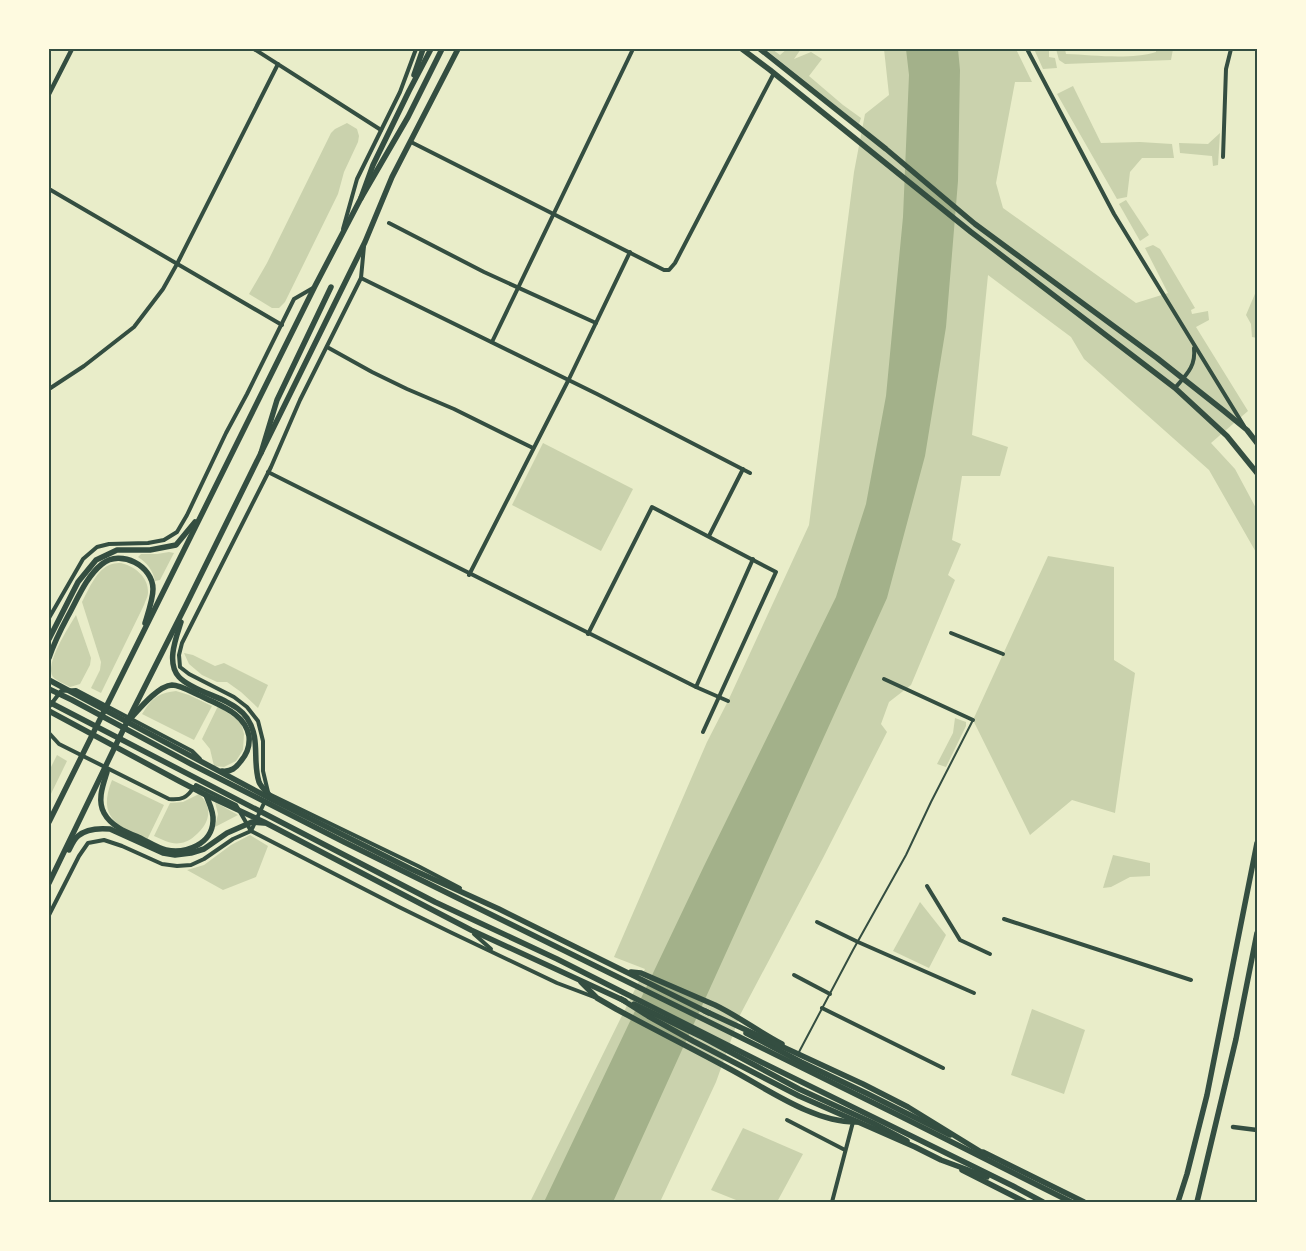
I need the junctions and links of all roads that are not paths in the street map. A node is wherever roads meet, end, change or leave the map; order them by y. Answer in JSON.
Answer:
{"nodes":[{"id":1,"x":72,"y":49,"type":"edge"},
{"id":2,"x":254,"y":49,"type":"edge"},
{"id":3,"x":420,"y":49,"type":"edge"},
{"id":4,"x":431,"y":49,"type":"edge"},
{"id":5,"x":442,"y":49,"type":"edge"},
{"id":6,"x":458,"y":49,"type":"edge"},
{"id":7,"x":633,"y":49,"type":"edge"},
{"id":8,"x":742,"y":49,"type":"edge"},
{"id":9,"x":746,"y":49,"type":"edge"},
{"id":10,"x":760,"y":49,"type":"edge"},
{"id":11,"x":1027,"y":49,"type":"edge"},
{"id":12,"x":1231,"y":49,"type":"edge"},
{"id":13,"x":278,"y":64,"type":"junction"},
{"id":14,"x":772,"y":72,"type":"junction"},
{"id":15,"x":409,"y":91,"type":"junction"},
{"id":16,"x":49,"y":94,"type":"edge"},
{"id":17,"x":381,"y":130,"type":"junction"},
{"id":18,"x":411,"y":142,"type":"junction"},
{"id":19,"x":1222,"y":157,"type":"dead end"},
{"id":20,"x":49,"y":189,"type":"edge"},
{"id":21,"x":361,"y":198,"type":"junction"},
{"id":22,"x":553,"y":214,"type":"junction"},
{"id":23,"x":389,"y":223,"type":"dead end"},
{"id":24,"x":341,"y":235,"type":"junction"},
{"id":25,"x":364,"y":242,"type":"junction"},
{"id":26,"x":630,"y":252,"type":"junction"},
{"id":27,"x":177,"y":264,"type":"junction"},
{"id":28,"x":361,"y":278,"type":"junction"},
{"id":29,"x":315,"y":286,"type":"junction"},
{"id":30,"x":331,"y":287,"type":"dead end"},
{"id":31,"x":518,"y":287,"type":"junction"},
{"id":32,"x":596,"y":323,"type":"junction"},
{"id":33,"x":282,"y":324,"type":"junction"},
{"id":34,"x":492,"y":342,"type":"junction"},
{"id":35,"x":1194,"y":345,"type":"junction"},
{"id":36,"x":327,"y":347,"type":"junction"},
{"id":37,"x":1183,"y":379,"type":"junction"},
{"id":38,"x":568,"y":380,"type":"junction"},
{"id":39,"x":1175,"y":388,"type":"junction"},
{"id":40,"x":49,"y":389,"type":"edge"},
{"id":41,"x":1247,"y":430,"type":"junction"},
{"id":42,"x":1257,"y":443,"type":"edge"},
{"id":43,"x":534,"y":448,"type":"junction"},
{"id":44,"x":261,"y":453,"type":"junction"},
{"id":45,"x":743,"y":469,"type":"junction"},
{"id":46,"x":268,"y":472,"type":"junction"},
{"id":47,"x":750,"y":473,"type":"dead end"},
{"id":48,"x":1257,"y":473,"type":"edge"},
{"id":49,"x":202,"y":514,"type":"junction"},
{"id":50,"x":709,"y":536,"type":"junction"},
{"id":51,"x":753,"y":559,"type":"junction"},
{"id":52,"x":469,"y":575,"type":"junction"},
{"id":53,"x":186,"y":605,"type":"junction"},
{"id":54,"x":49,"y":618,"type":"edge"},
{"id":55,"x":143,"y":633,"type":"junction"},
{"id":56,"x":951,"y":633,"type":"dead end"},
{"id":57,"x":588,"y":634,"type":"junction"},
{"id":58,"x":49,"y":639,"type":"edge"},
{"id":59,"x":1003,"y":654,"type":"dead end"},
{"id":60,"x":49,"y":658,"type":"edge"},
{"id":61,"x":49,"y":679,"type":"edge"},
{"id":62,"x":884,"y":679,"type":"dead end"},
{"id":63,"x":696,"y":687,"type":"junction"},
{"id":64,"x":49,"y":689,"type":"edge"},
{"id":65,"x":720,"y":697,"type":"junction"},
{"id":66,"x":728,"y":701,"type":"dead end"},
{"id":67,"x":49,"y":707,"type":"edge"},
{"id":68,"x":973,"y":720,"type":"joint"},
{"id":69,"x":126,"y":724,"type":"junction"},
{"id":70,"x":703,"y":732,"type":"dead end"},
{"id":71,"x":49,"y":733,"type":"edge"},
{"id":72,"x":110,"y":758,"type":"junction"},
{"id":73,"x":219,"y":771,"type":"junction"},
{"id":74,"x":198,"y":784,"type":"junction"},
{"id":75,"x":268,"y":793,"type":"junction"},
{"id":76,"x":206,"y":795,"type":"junction"},
{"id":77,"x":274,"y":800,"type":"junction"},
{"id":78,"x":49,"y":822,"type":"edge"},
{"id":79,"x":268,"y":824,"type":"junction"},
{"id":80,"x":251,"y":831,"type":"junction"},
{"id":81,"x":1257,"y":843,"type":"edge"},
{"id":82,"x":49,"y":884,"type":"edge"},
{"id":83,"x":927,"y":886,"type":"dead end"},
{"id":84,"x":499,"y":909,"type":"junction"},
{"id":85,"x":49,"y":915,"type":"edge"},
{"id":86,"x":1004,"y":919,"type":"dead end"},
{"id":87,"x":817,"y":922,"type":"dead end"},
{"id":88,"x":471,"y":930,"type":"junction"},
{"id":89,"x":1257,"y":933,"type":"edge"},
{"id":90,"x":858,"y":942,"type":"junction"},
{"id":91,"x":493,"y":951,"type":"junction"},
{"id":92,"x":990,"y":954,"type":"dead end"},
{"id":93,"x":625,"y":971,"type":"junction"},
{"id":94,"x":794,"y":975,"type":"dead end"},
{"id":95,"x":578,"y":978,"type":"junction"},
{"id":96,"x":1192,"y":980,"type":"dead end"},
{"id":97,"x":974,"y":993,"type":"dead end"},
{"id":98,"x":830,"y":994,"type":"junction"},
{"id":99,"x":597,"y":998,"type":"junction"},
{"id":100,"x":621,"y":999,"type":"junction"},
{"id":101,"x":822,"y":1008,"type":"junction"},
{"id":102,"x":705,"y":1011,"type":"junction"},
{"id":103,"x":799,"y":1052,"type":"junction"},
{"id":104,"x":942,"y":1068,"type":"dead end"},
{"id":105,"x":868,"y":1094,"type":"junction"},
{"id":106,"x":787,"y":1120,"type":"dead end"},
{"id":107,"x":852,"y":1122,"type":"junction"},
{"id":108,"x":870,"y":1122,"type":"junction"},
{"id":109,"x":1233,"y":1126,"type":"dead end"},
{"id":110,"x":1257,"y":1130,"type":"edge"},
{"id":111,"x":845,"y":1150,"type":"junction"},
{"id":112,"x":1017,"y":1175,"type":"junction"},
{"id":113,"x":1013,"y":1186,"type":"junction"},
{"id":114,"x":832,"y":1202,"type":"edge"},
{"id":115,"x":1025,"y":1202,"type":"edge"},
{"id":116,"x":1043,"y":1202,"type":"edge"},
{"id":117,"x":1071,"y":1202,"type":"edge"},
{"id":118,"x":1084,"y":1202,"type":"edge"},
{"id":119,"x":1178,"y":1202,"type":"edge"},
{"id":120,"x":1197,"y":1202,"type":"edge"}],
"edges":[{"from":1,"to":16,"type":"street"},
{"from":2,"to":13,"type":"street"},
{"from":3,"to":15,"type":"main road"},
{"from":3,"to":17,"type":"street"},
{"from":4,"to":15,"type":"main road"},
{"from":5,"to":21,"type":"main road"},
{"from":6,"to":18,"type":"main road"},
{"from":7,"to":22,"type":"street"},
{"from":8,"to":14,"type":"main road"},
{"from":9,"to":14,"type":"main road"},
{"from":10,"to":37,"type":"main road"},
{"from":11,"to":35,"type":"street"},
{"from":12,"to":19,"type":"street"},
{"from":13,"to":17,"type":"street"},
{"from":13,"to":27,"type":"street"},
{"from":14,"to":26,"type":"street"},
{"from":14,"to":39,"type":"main road"},
{"from":15,"to":21,"type":"main road"},
{"from":17,"to":24,"type":"street"},
{"from":18,"to":22,"type":"street"},
{"from":18,"to":25,"type":"main road"},
{"from":20,"to":27,"type":"street"},
{"from":21,"to":24,"type":"main road"},
{"from":22,"to":26,"type":"street"},
{"from":22,"to":31,"type":"street"},
{"from":23,"to":31,"type":"street"},
{"from":24,"to":29,"type":"main road"},
{"from":25,"to":28,"type":"street"},
{"from":25,"to":44,"type":"main road"},
{"from":26,"to":32,"type":"street"},
{"from":27,"to":33,"type":"street"},
{"from":27,"to":40,"type":"street"},
{"from":28,"to":34,"type":"street"},
{"from":28,"to":36,"type":"street"},
{"from":29,"to":33,"type":"street"},
{"from":29,"to":49,"type":"main road"},
{"from":30,"to":44,"type":"main road"},
{"from":31,"to":32,"type":"street"},
{"from":31,"to":34,"type":"street"},
{"from":32,"to":38,"type":"street"},
{"from":33,"to":54,"type":"street"},
{"from":34,"to":38,"type":"street"},
{"from":35,"to":37,"type":"street"},
{"from":35,"to":41,"type":"street"},
{"from":36,"to":43,"type":"street"},
{"from":36,"to":46,"type":"street"},
{"from":37,"to":39,"type":"street"},
{"from":37,"to":41,"type":"main road"},
{"from":38,"to":43,"type":"street"},
{"from":38,"to":45,"type":"street"},
{"from":39,"to":48,"type":"main road"},
{"from":41,"to":42,"type":"main road"},
{"from":43,"to":52,"type":"street"},
{"from":44,"to":53,"type":"main road"},
{"from":45,"to":47,"type":"street"},
{"from":45,"to":50,"type":"street"},
{"from":46,"to":52,"type":"street"},
{"from":46,"to":75,"type":"street"},
{"from":49,"to":55,"type":"main road"},
{"from":49,"to":58,"type":"main road"},
{"from":50,"to":51,"type":"street"},
{"from":50,"to":57,"type":"street"},
{"from":51,"to":63,"type":"street"},
{"from":51,"to":65,"type":"street"},
{"from":52,"to":57,"type":"street"},
{"from":53,"to":69,"type":"main road"},
{"from":53,"to":77,"type":"main road"},
{"from":55,"to":60,"type":"main road"},
{"from":55,"to":78,"type":"main road"},
{"from":56,"to":59,"type":"street"},
{"from":57,"to":63,"type":"street"},
{"from":61,"to":73,"type":"main road"},
{"from":62,"to":68,"type":"street"},
{"from":63,"to":65,"type":"street"},
{"from":64,"to":112,"type":"main road"},
{"from":65,"to":66,"type":"street"},
{"from":65,"to":70,"type":"street"},
{"from":67,"to":74,"type":"street"},
{"from":67,"to":76,"type":"main road"},
{"from":67,"to":113,"type":"main road"},
{"from":68,"to":90,"type":"lane"},
{"from":69,"to":72,"type":"main road"},
{"from":69,"to":73,"type":"main road"},
{"from":71,"to":74,"type":"street"},
{"from":72,"to":76,"type":"main road"},
{"from":72,"to":82,"type":"main road"},
{"from":73,"to":77,"type":"main road"},
{"from":74,"to":75,"type":"street"},
{"from":74,"to":80,"type":"street"},
{"from":75,"to":80,"type":"street"},
{"from":75,"to":84,"type":"street"},
{"from":76,"to":79,"type":"main road"},
{"from":77,"to":84,"type":"main road"},
{"from":79,"to":82,"type":"main road"},
{"from":79,"to":88,"type":"main road"},
{"from":80,"to":85,"type":"street"},
{"from":80,"to":91,"type":"street"},
{"from":81,"to":119,"type":"main road"},
{"from":83,"to":92,"type":"street"},
{"from":84,"to":93,"type":"main road"},
{"from":86,"to":96,"type":"street"},
{"from":87,"to":90,"type":"street"},
{"from":88,"to":91,"type":"street"},
{"from":88,"to":95,"type":"main road"},
{"from":89,"to":120,"type":"main road"},
{"from":90,"to":97,"type":"street"},
{"from":90,"to":98,"type":"lane"},
{"from":91,"to":99,"type":"street"},
{"from":93,"to":102,"type":"main road"},
{"from":93,"to":103,"type":"main road"},
{"from":94,"to":98,"type":"street"},
{"from":95,"to":99,"type":"main road"},
{"from":95,"to":100,"type":"main road"},
{"from":98,"to":101,"type":"lane"},
{"from":99,"to":107,"type":"main road"},
{"from":100,"to":108,"type":"main road"},
{"from":100,"to":113,"type":"main road"},
{"from":101,"to":103,"type":"lane"},
{"from":101,"to":104,"type":"street"},
{"from":102,"to":105,"type":"main road"},
{"from":102,"to":112,"type":"main road"},
{"from":103,"to":105,"type":"main road"},
{"from":105,"to":118,"type":"main road"},
{"from":106,"to":111,"type":"street"},
{"from":107,"to":108,"type":"main road"},
{"from":107,"to":111,"type":"street"},
{"from":108,"to":115,"type":"main road"},
{"from":109,"to":110,"type":"street"},
{"from":111,"to":114,"type":"street"},
{"from":112,"to":117,"type":"main road"},
{"from":113,"to":116,"type":"main road"}]}
